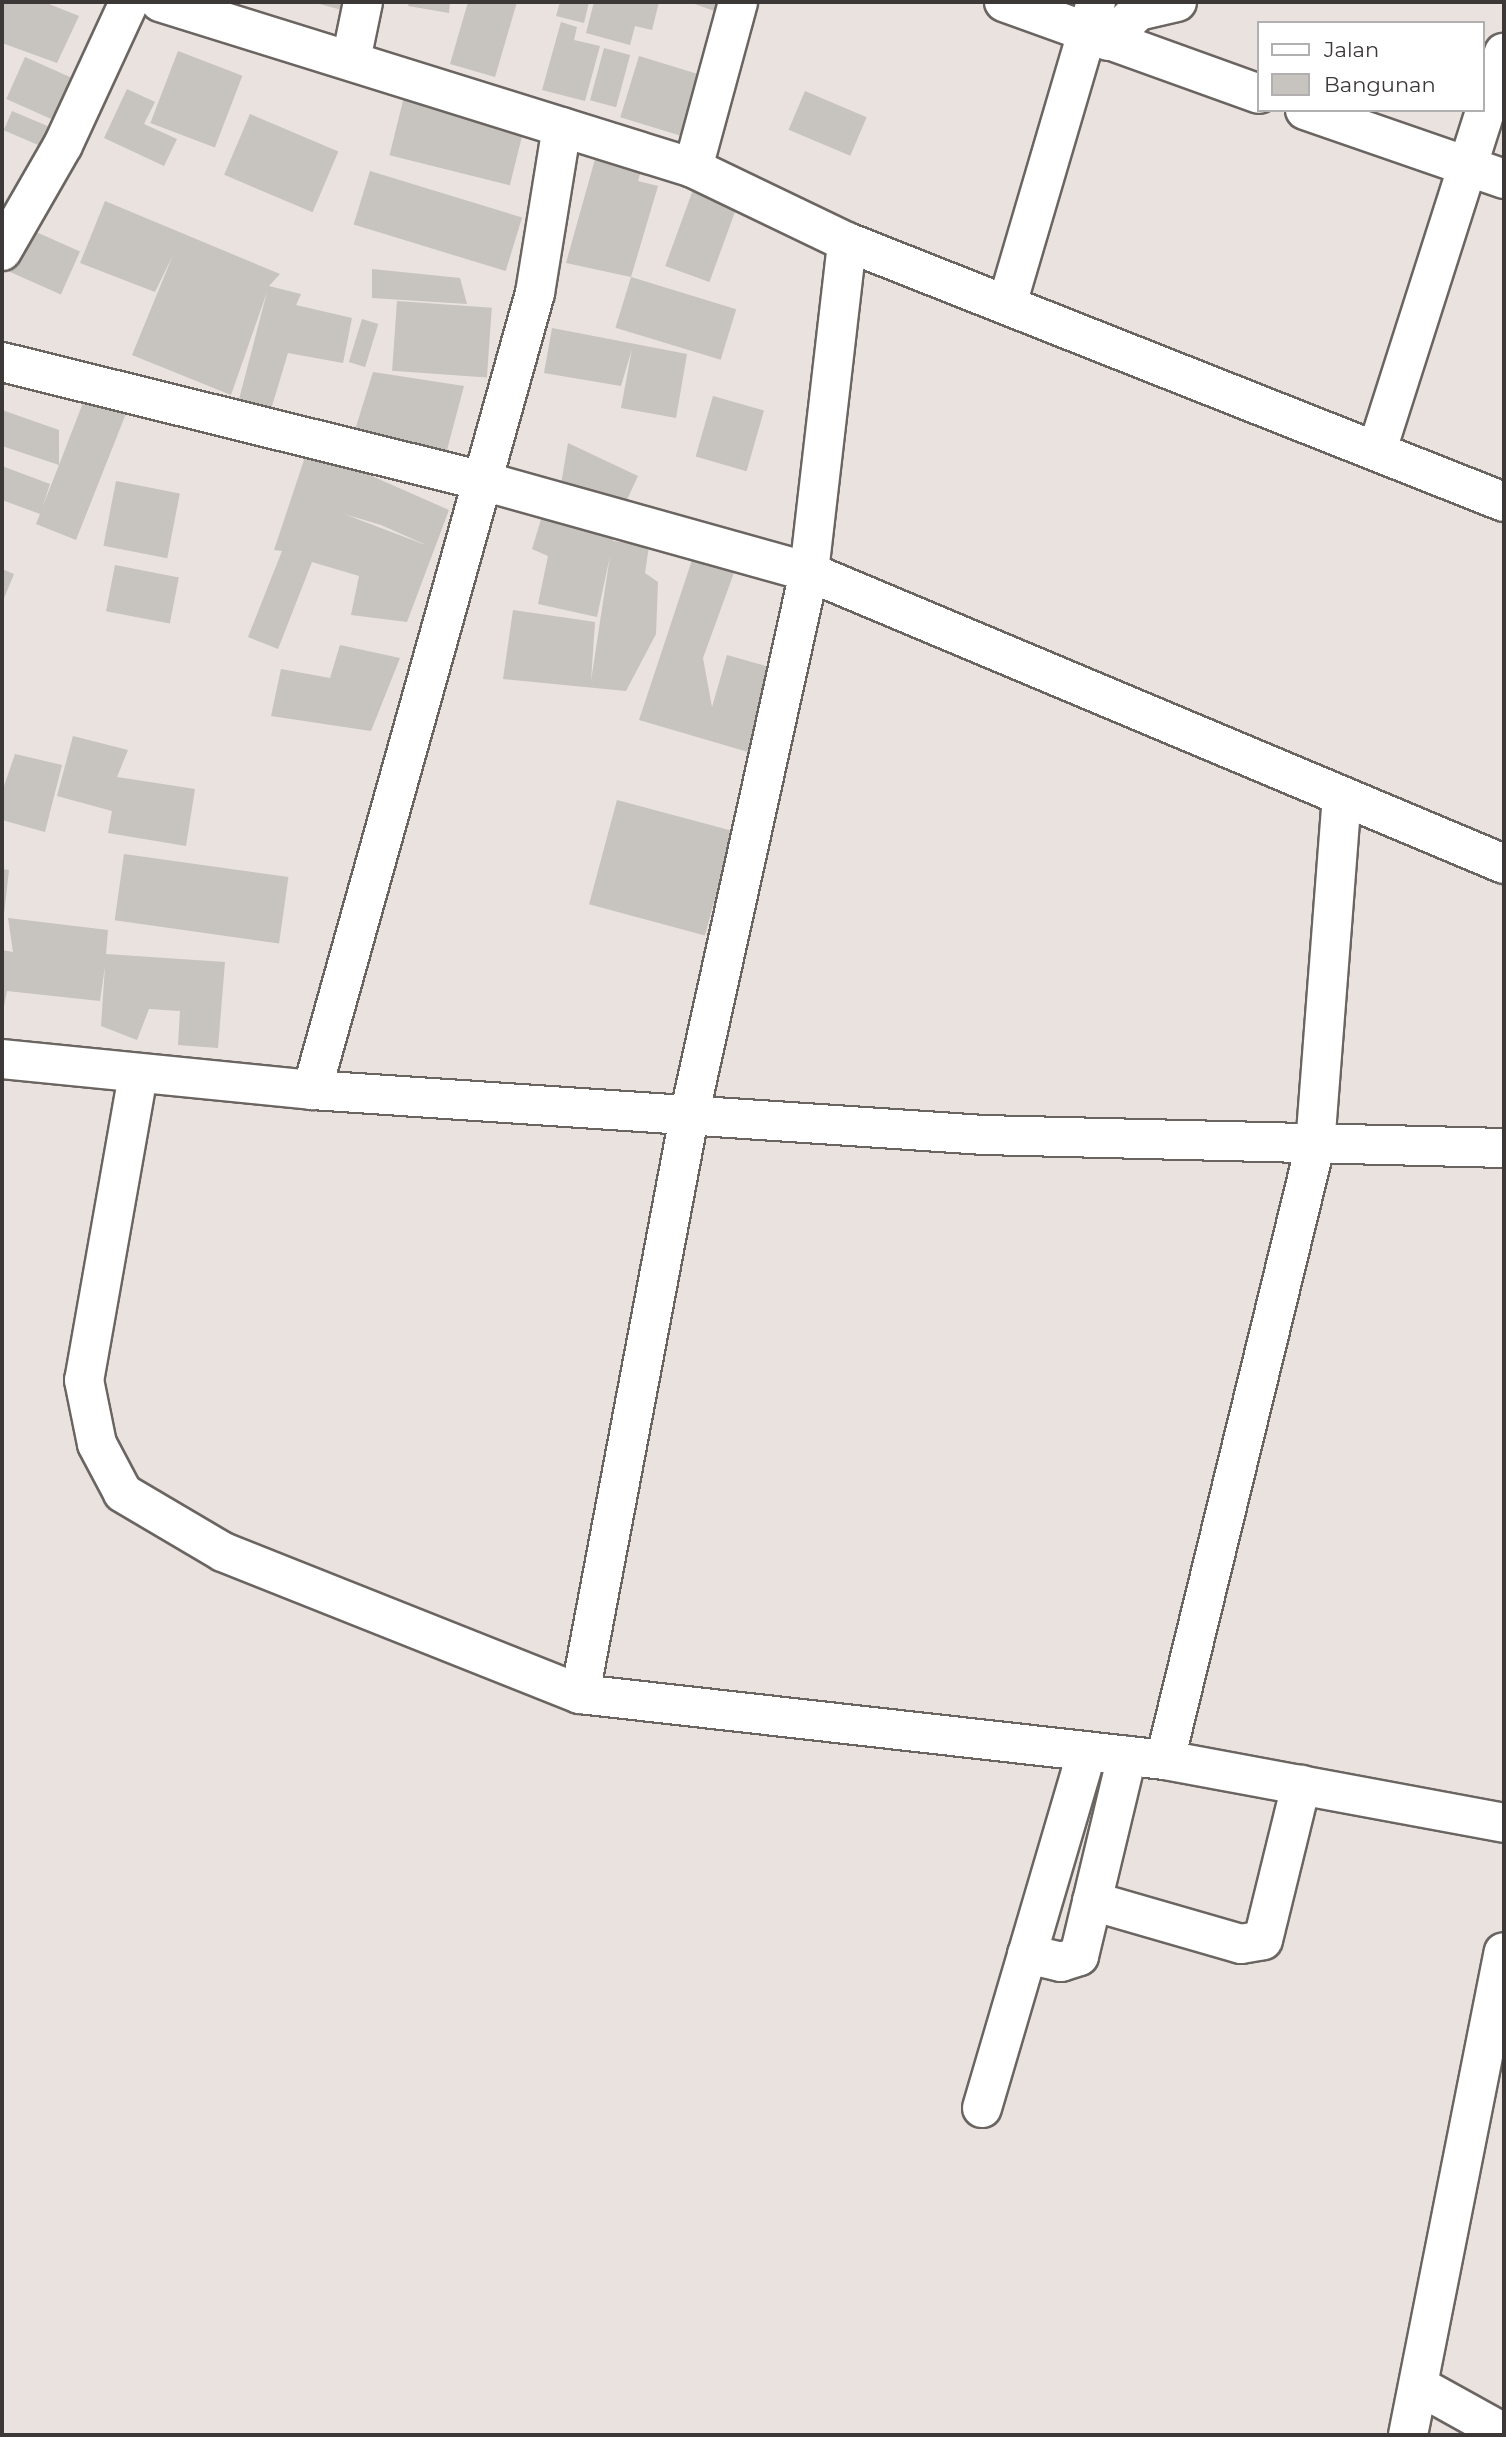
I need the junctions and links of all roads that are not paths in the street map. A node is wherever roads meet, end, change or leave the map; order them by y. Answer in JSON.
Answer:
{"nodes":[{"id":1,"x":129,"y":2,"type":"edge"},
{"id":2,"x":160,"y":2,"type":"edge"},
{"id":3,"x":363,"y":2,"type":"edge"},
{"id":4,"x":738,"y":2,"type":"edge"},
{"id":5,"x":1004,"y":2,"type":"edge"},
{"id":6,"x":1177,"y":2,"type":"edge"},
{"id":7,"x":1097,"y":25,"type":"edge"},
{"id":8,"x":1504,"y":53,"type":"edge"},
{"id":9,"x":351,"y":60,"type":"junction"},
{"id":10,"x":1258,"y":94,"type":"edge"},
{"id":11,"x":1485,"y":110,"type":"edge"},
{"id":12,"x":1312,"y":112,"type":"edge"},
{"id":13,"x":1484,"y":112,"type":"edge"},
{"id":14,"x":562,"y":127,"type":"junction"},
{"id":15,"x":693,"y":167,"type":"junction"},
{"id":16,"x":1466,"y":167,"type":"junction"},
{"id":17,"x":1504,"y":179,"type":"edge"},
{"id":18,"x":847,"y":242,"type":"junction"},
{"id":19,"x":2,"y":251,"type":"edge"},
{"id":20,"x":1008,"y":301,"type":"junction"},
{"id":21,"x":2,"y":362,"type":"edge"},
{"id":22,"x":1377,"y":450,"type":"junction"},
{"id":23,"x":483,"y":481,"type":"junction"},
{"id":24,"x":1504,"y":502,"type":"edge"},
{"id":25,"x":809,"y":572,"type":"junction"},
{"id":26,"x":1342,"y":797,"type":"junction"},
{"id":27,"x":1504,"y":864,"type":"edge"},
{"id":28,"x":2,"y":1059,"type":"edge"},
{"id":29,"x":138,"y":1075,"type":"junction"},
{"id":30,"x":312,"y":1090,"type":"junction"},
{"id":31,"x":690,"y":1112,"type":"junction"},
{"id":32,"x":1315,"y":1146,"type":"junction"},
{"id":33,"x":1504,"y":1148,"type":"edge"},
{"id":34,"x":579,"y":1694,"type":"junction"},
{"id":35,"x":1087,"y":1752,"type":"junction"},
{"id":36,"x":1126,"y":1756,"type":"junction"},
{"id":37,"x":1165,"y":1760,"type":"junction"},
{"id":38,"x":1301,"y":1785,"type":"junction"},
{"id":39,"x":1504,"y":1823,"type":"edge"},
{"id":40,"x":1092,"y":1901,"type":"junction"},
{"id":41,"x":1504,"y":1952,"type":"edge"},
{"id":42,"x":1027,"y":1954,"type":"junction"},
{"id":43,"x":1493,"y":2077,"type":"edge"},
{"id":44,"x":982,"y":2108,"type":"dead end"},
{"id":45,"x":1421,"y":2387,"type":"junction"},
{"id":46,"x":1504,"y":2433,"type":"edge"},
{"id":47,"x":1408,"y":2435,"type":"edge"}],
"edges":[{"from":1,"to":19,"type":"street"},
{"from":2,"to":9,"type":"street"},
{"from":3,"to":9,"type":"street"},
{"from":4,"to":15,"type":"street"},
{"from":5,"to":7,"type":"street"},
{"from":6,"to":7,"type":"street"},
{"from":7,"to":10,"type":"street"},
{"from":7,"to":20,"type":"street"},
{"from":8,"to":11,"type":"street"},
{"from":9,"to":14,"type":"street"},
{"from":12,"to":16,"type":"street"},
{"from":13,"to":16,"type":"street"},
{"from":14,"to":15,"type":"street"},
{"from":14,"to":23,"type":"street"},
{"from":15,"to":18,"type":"street"},
{"from":16,"to":17,"type":"street"},
{"from":16,"to":22,"type":"street"},
{"from":18,"to":20,"type":"street"},
{"from":18,"to":25,"type":"street"},
{"from":20,"to":22,"type":"street"},
{"from":21,"to":23,"type":"street"},
{"from":22,"to":24,"type":"street"},
{"from":23,"to":25,"type":"street"},
{"from":23,"to":30,"type":"street"},
{"from":25,"to":26,"type":"street"},
{"from":25,"to":31,"type":"street"},
{"from":26,"to":27,"type":"street"},
{"from":26,"to":32,"type":"street"},
{"from":28,"to":29,"type":"street"},
{"from":29,"to":30,"type":"street"},
{"from":29,"to":34,"type":"street"},
{"from":30,"to":31,"type":"street"},
{"from":31,"to":32,"type":"street"},
{"from":31,"to":34,"type":"street"},
{"from":32,"to":33,"type":"street"},
{"from":32,"to":37,"type":"street"},
{"from":34,"to":35,"type":"street"},
{"from":35,"to":36,"type":"street"},
{"from":35,"to":42,"type":"street"},
{"from":36,"to":37,"type":"street"},
{"from":36,"to":40,"type":"street"},
{"from":37,"to":38,"type":"street"},
{"from":38,"to":39,"type":"street"},
{"from":38,"to":40,"type":"street"},
{"from":40,"to":42,"type":"street"},
{"from":41,"to":43,"type":"street"},
{"from":42,"to":44,"type":"street"},
{"from":43,"to":45,"type":"street"},
{"from":45,"to":46,"type":"street"},
{"from":45,"to":47,"type":"street"}]}
